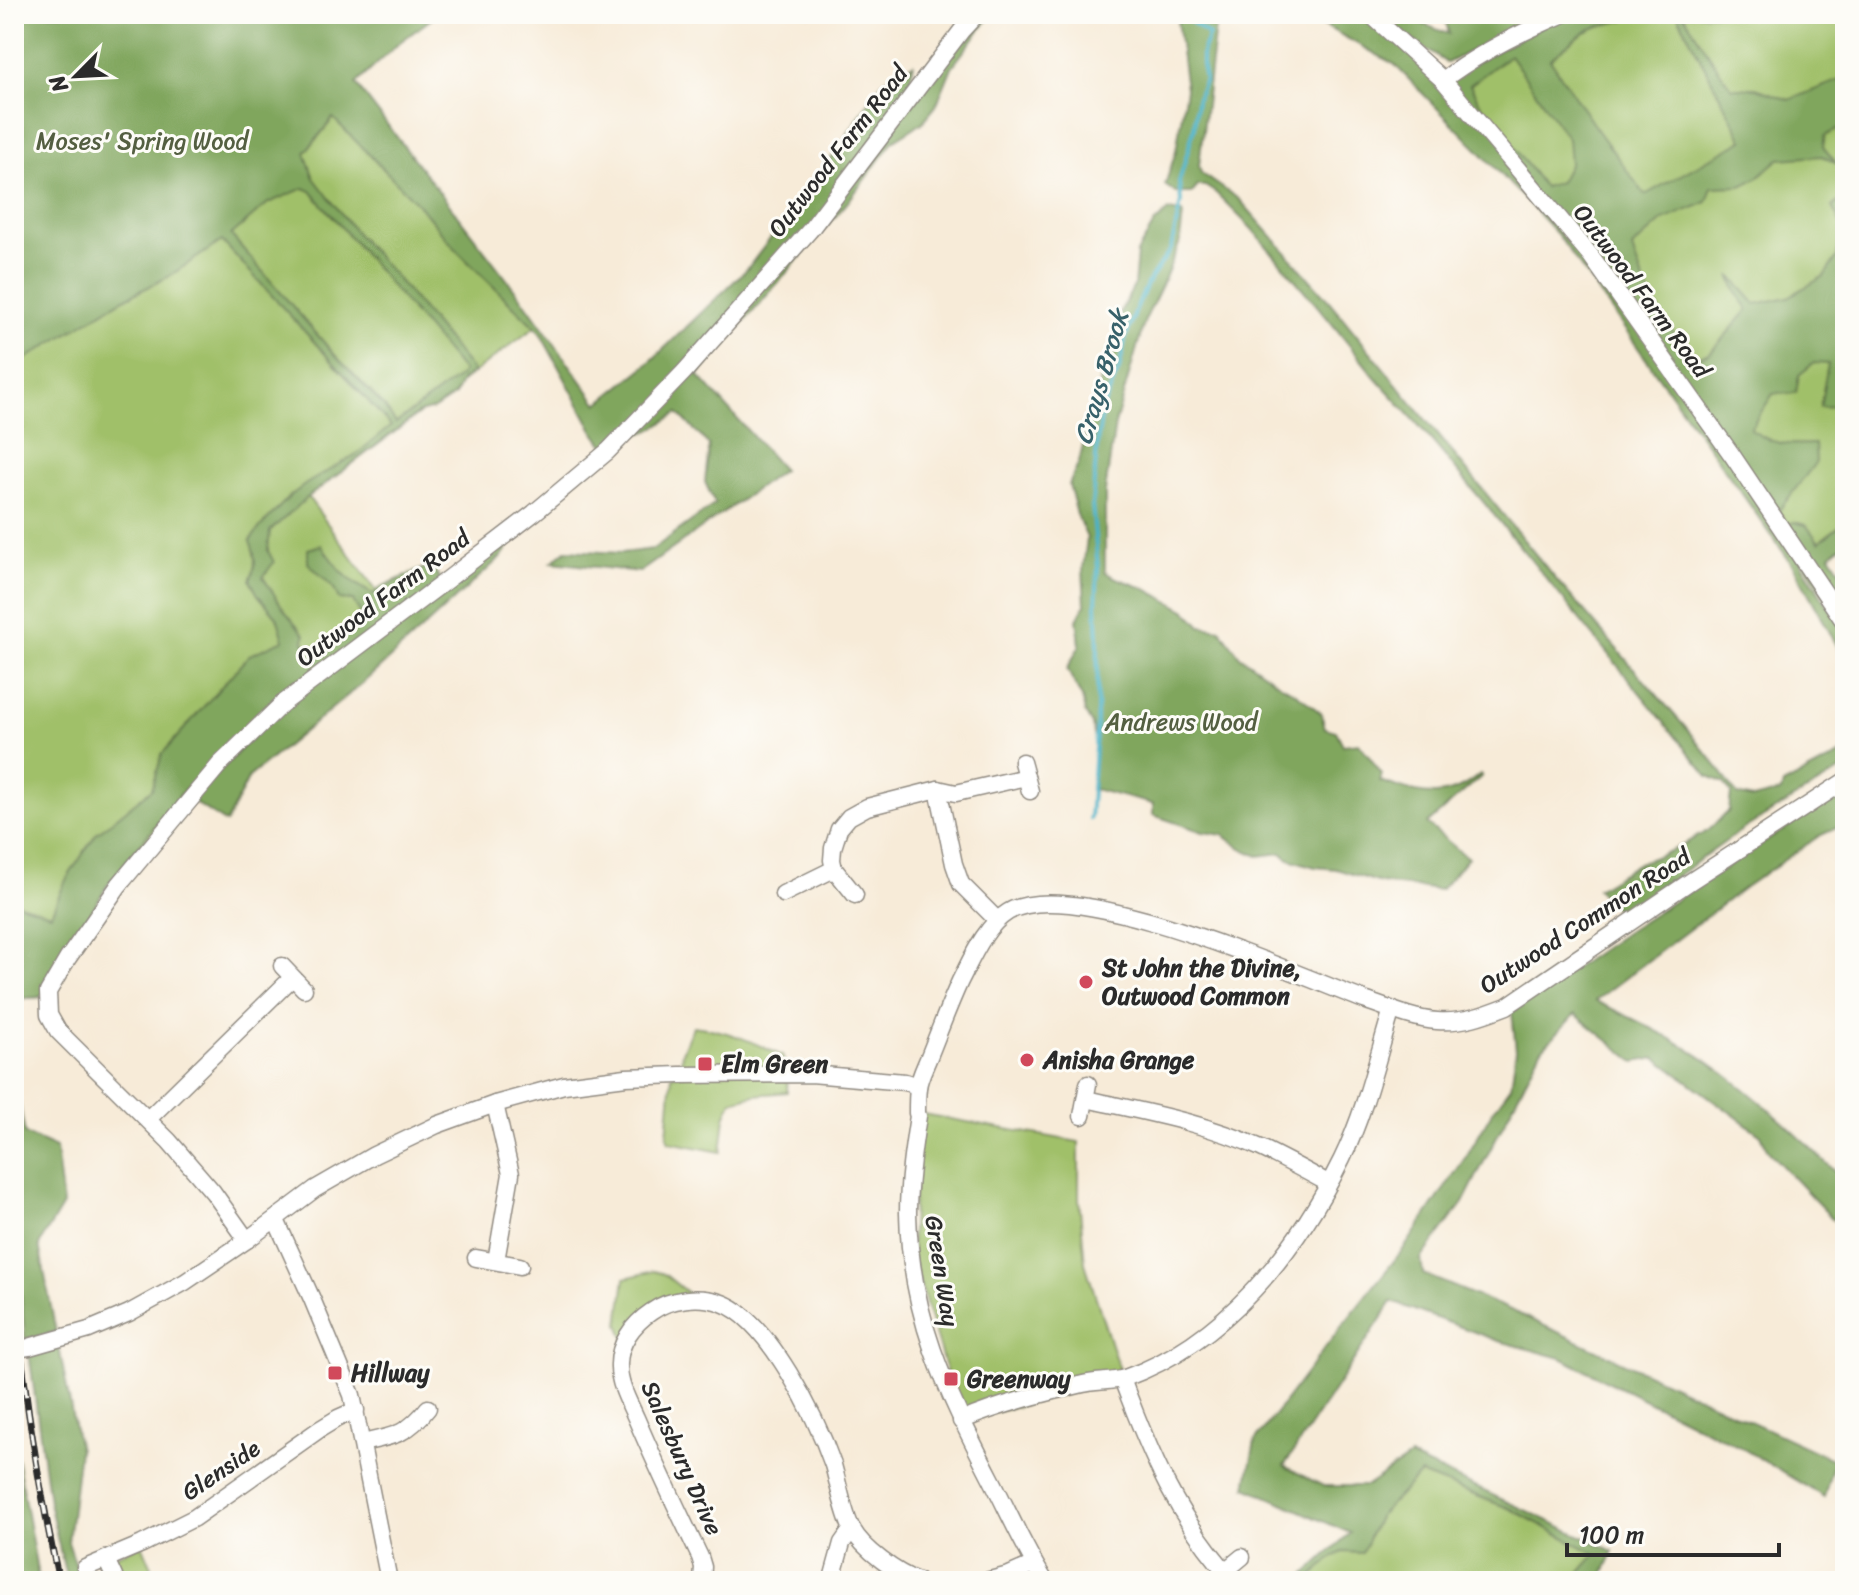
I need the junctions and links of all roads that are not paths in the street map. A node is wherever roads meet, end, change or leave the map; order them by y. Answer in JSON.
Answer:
{"nodes":[{"id":1,"x":977,"y":14,"type":"edge"},
{"id":2,"x":1370,"y":14,"type":"edge"},
{"id":3,"x":1564,"y":14,"type":"edge"},
{"id":4,"x":1443,"y":80,"type":"junction"},
{"id":5,"x":1845,"y":623,"type":"edge"},
{"id":6,"x":1026,"y":777,"type":"dead end"},
{"id":7,"x":1845,"y":781,"type":"edge"},
{"id":8,"x":938,"y":789,"type":"junction"},
{"id":9,"x":834,"y":869,"type":"junction"},
{"id":10,"x":783,"y":894,"type":"dead end"},
{"id":11,"x":855,"y":895,"type":"dead end"},
{"id":12,"x":997,"y":920,"type":"junction"},
{"id":13,"x":293,"y":978,"type":"dead end"},
{"id":14,"x":1392,"y":1009,"type":"junction"},
{"id":15,"x":918,"y":1086,"type":"junction"},
{"id":16,"x":495,"y":1104,"type":"junction"},
{"id":17,"x":1082,"y":1116,"type":"dead end"},
{"id":18,"x":148,"y":1119,"type":"junction"},
{"id":19,"x":1328,"y":1183,"type":"junction"},
{"id":20,"x":282,"y":1215,"type":"junction"},
{"id":21,"x":247,"y":1240,"type":"junction"},
{"id":22,"x":476,"y":1258,"type":"dead end"},
{"id":23,"x":496,"y":1261,"type":"junction"},
{"id":24,"x":520,"y":1266,"type":"dead end"},
{"id":25,"x":22,"y":1348,"type":"edge"},
{"id":26,"x":1122,"y":1379,"type":"junction"},
{"id":27,"x":428,"y":1408,"type":"dead end"},
{"id":28,"x":356,"y":1410,"type":"junction"},
{"id":29,"x":961,"y":1421,"type":"junction"},
{"id":30,"x":362,"y":1443,"type":"junction"},
{"id":31,"x":852,"y":1529,"type":"junction"},
{"id":32,"x":1242,"y":1557,"type":"dead end"},
{"id":33,"x":106,"y":1559,"type":"junction"},
{"id":34,"x":1034,"y":1564,"type":"junction"},
{"id":35,"x":85,"y":1568,"type":"dead end"},
{"id":36,"x":1229,"y":1576,"type":"edge"},
{"id":37,"x":832,"y":1579,"type":"edge"},
{"id":38,"x":116,"y":1581,"type":"edge"},
{"id":39,"x":389,"y":1581,"type":"edge"},
{"id":40,"x":702,"y":1581,"type":"edge"},
{"id":41,"x":918,"y":1581,"type":"edge"},
{"id":42,"x":986,"y":1581,"type":"edge"},
{"id":43,"x":1045,"y":1581,"type":"edge"}],
"edges":[{"from":1,"to":18,"type":"street","name":"Outwood Farm Road"},
{"from":2,"to":4,"type":"street","name":"Outwood Farm Road"},
{"from":3,"to":4,"type":"street"},
{"from":4,"to":5,"type":"street","name":"Outwood Farm Road"},
{"from":6,"to":8,"type":"street"},
{"from":7,"to":14,"type":"street","name":"Outwood Common Road"},
{"from":8,"to":9,"type":"street"},
{"from":8,"to":12,"type":"street"},
{"from":9,"to":10,"type":"street"},
{"from":9,"to":11,"type":"street"},
{"from":12,"to":14,"type":"street","name":"Outwood Common Road"},
{"from":12,"to":15,"type":"street"},
{"from":13,"to":18,"type":"street"},
{"from":14,"to":19,"type":"street"},
{"from":15,"to":16,"type":"street"},
{"from":15,"to":29,"type":"street","name":"Green Way"},
{"from":16,"to":20,"type":"street"},
{"from":16,"to":23,"type":"street"},
{"from":17,"to":19,"type":"street"},
{"from":18,"to":21,"type":"street","name":"Outwood Farm Road"},
{"from":19,"to":26,"type":"street"},
{"from":20,"to":21,"type":"street"},
{"from":20,"to":28,"type":"street"},
{"from":21,"to":25,"type":"street"},
{"from":22,"to":23,"type":"street"},
{"from":23,"to":24,"type":"street"},
{"from":26,"to":29,"type":"street"},
{"from":26,"to":36,"type":"street"},
{"from":27,"to":30,"type":"street"},
{"from":28,"to":30,"type":"street"},
{"from":28,"to":33,"type":"street","name":"Glenside"},
{"from":29,"to":34,"type":"street","name":"Green Way"},
{"from":30,"to":39,"type":"street"},
{"from":31,"to":37,"type":"street"},
{"from":31,"to":40,"type":"street","name":"Salesbury Drive"},
{"from":31,"to":41,"type":"street","name":"Salesbury Drive"},
{"from":32,"to":36,"type":"street"},
{"from":33,"to":35,"type":"street","name":"Glenside"},
{"from":33,"to":38,"type":"street"},
{"from":34,"to":42,"type":"street"},
{"from":34,"to":43,"type":"street","name":"Green Way"}]}
